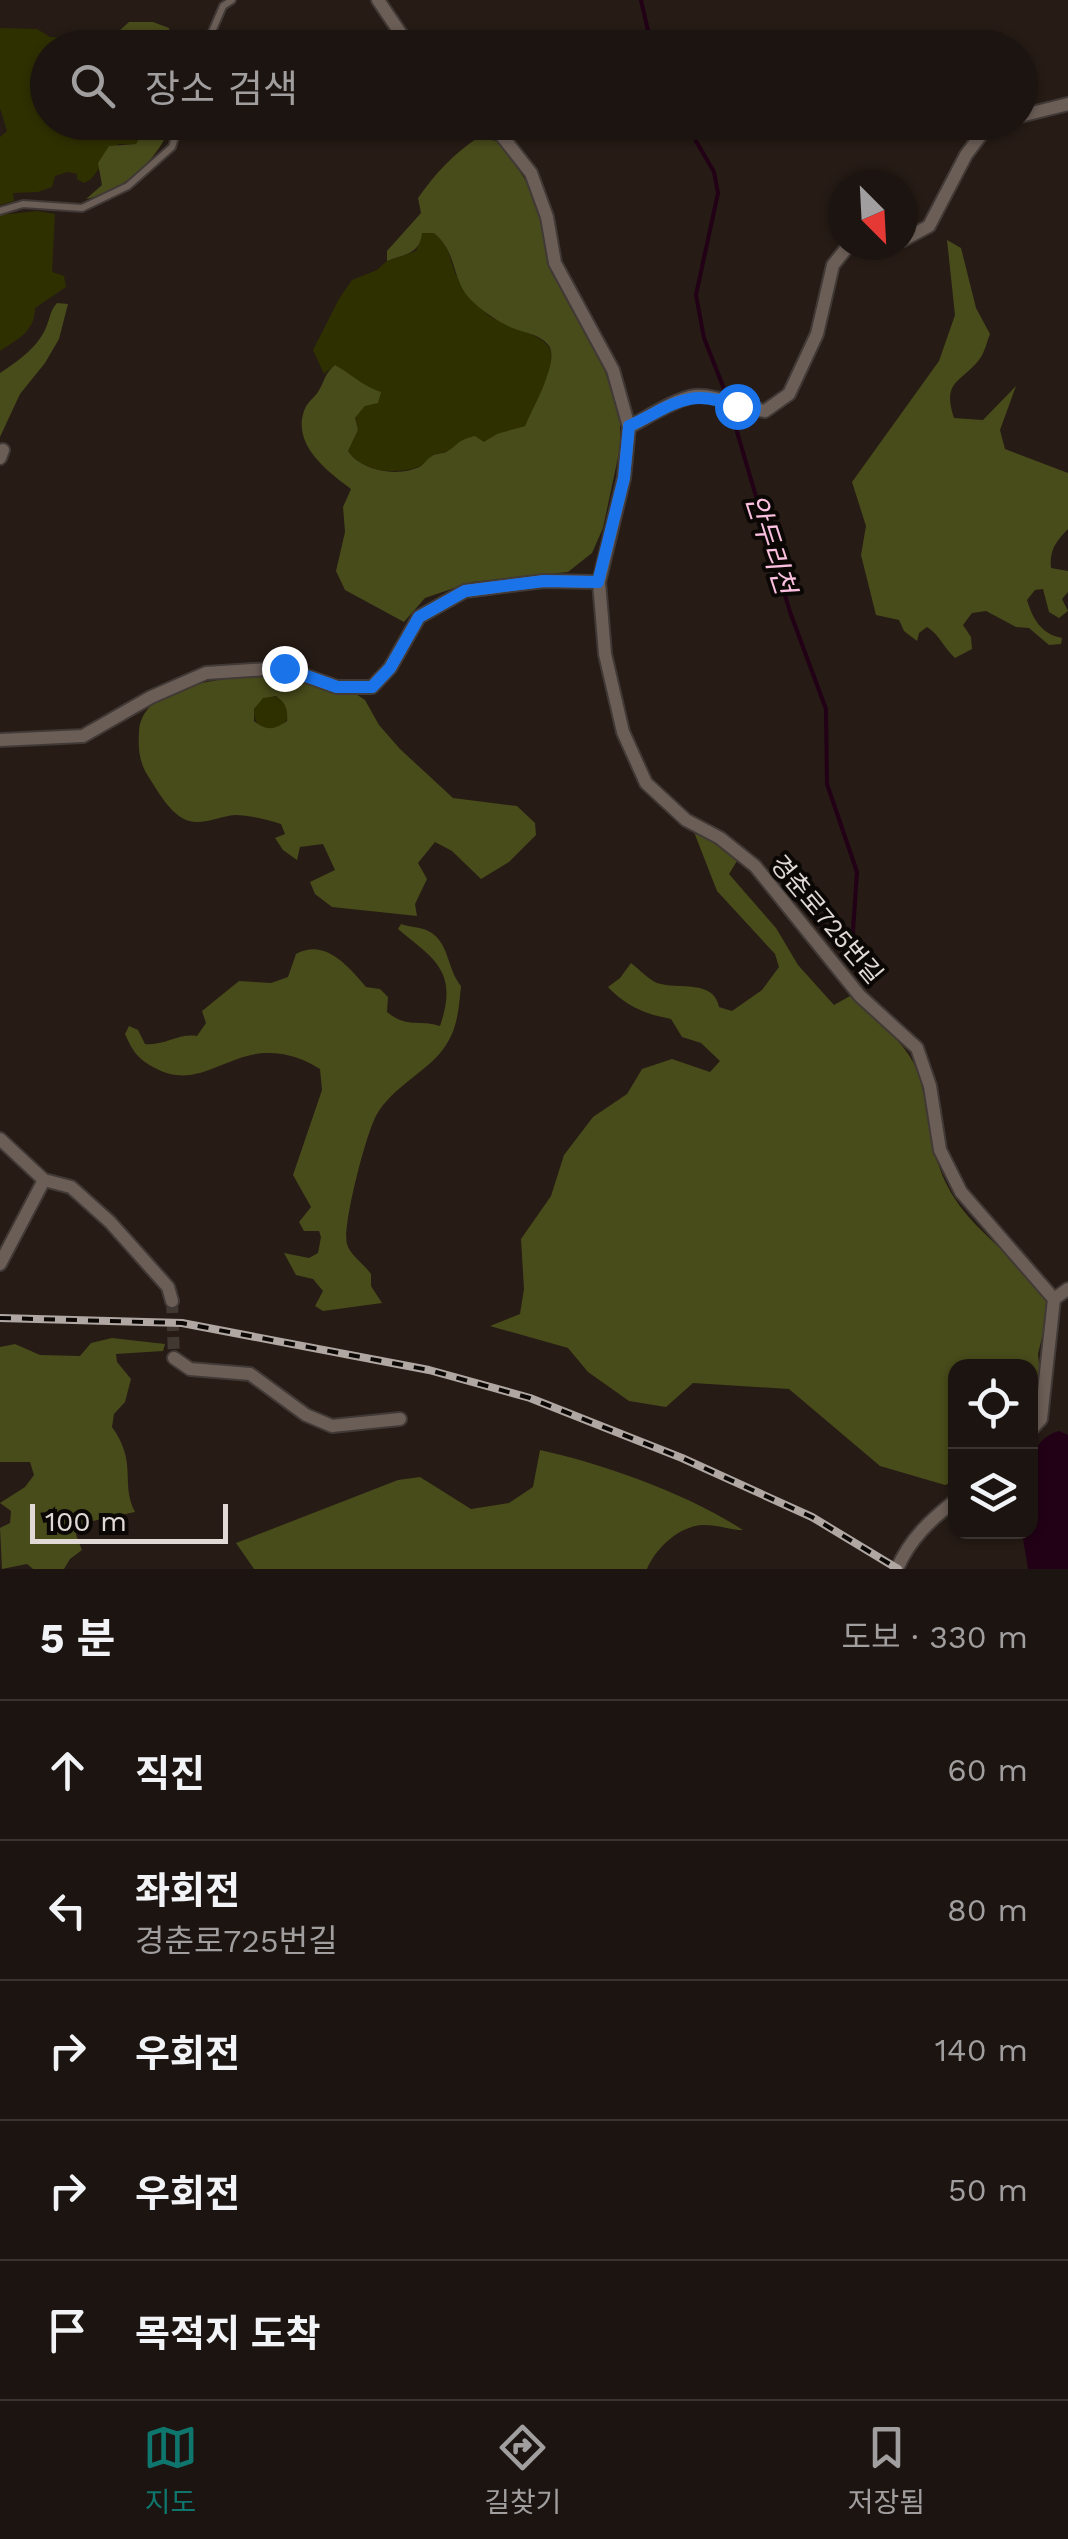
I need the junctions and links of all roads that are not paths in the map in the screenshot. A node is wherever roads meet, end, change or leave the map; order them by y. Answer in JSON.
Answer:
{"nodes":[{"id":1,"x":232,"y":0,"type":"edge"},
{"id":2,"x":378,"y":0,"type":"edge"},
{"id":3,"x":213,"y":30,"type":"edge"},
{"id":4,"x":398,"y":30,"type":"edge"},
{"id":5,"x":1068,"y":104,"type":"edge"},
{"id":6,"x":1038,"y":112,"type":"edge"},
{"id":7,"x":174,"y":140,"type":"edge"},
{"id":8,"x":505,"y":140,"type":"edge"},
{"id":9,"x":978,"y":140,"type":"edge"},
{"id":10,"x":0,"y":211,"type":"edge"},
{"id":11,"x":918,"y":232,"type":"edge"},
{"id":12,"x":837,"y":260,"type":"edge"},
{"id":13,"x":629,"y":426,"type":"junction"},
{"id":14,"x":598,"y":582,"type":"junction"},
{"id":15,"x":0,"y":740,"type":"edge"},
{"id":16,"x":0,"y":1139,"type":"edge"},
{"id":17,"x":44,"y":1180,"type":"junction"},
{"id":18,"x":0,"y":1264,"type":"edge"},
{"id":19,"x":1068,"y":1289,"type":"edge"},
{"id":20,"x":1054,"y":1299,"type":"junction"},
{"id":21,"x":172,"y":1301,"type":"tunnel mouth"},
{"id":22,"x":174,"y":1358,"type":"dead end"},
{"id":23,"x":400,"y":1418,"type":"dead end"},
{"id":24,"x":1038,"y":1421,"type":"edge"},
{"id":25,"x":948,"y":1506,"type":"edge"},
{"id":26,"x":898,"y":1569,"type":"edge"}],
"edges":[{"from":1,"to":3,"type":"lane"},
{"from":2,"to":4,"type":"street"},
{"from":5,"to":6,"type":"street"},
{"from":7,"to":10,"type":"lane"},
{"from":8,"to":13,"type":"street","name":"경춘로725번길"},
{"from":9,"to":11,"type":"street"},
{"from":12,"to":13,"type":"street"},
{"from":13,"to":14,"type":"street","name":"경춘로725번길"},
{"from":14,"to":15,"type":"street"},
{"from":14,"to":20,"type":"street","name":"경춘로725번길"},
{"from":16,"to":17,"type":"street"},
{"from":17,"to":18,"type":"street"},
{"from":17,"to":21,"type":"street"},
{"from":19,"to":20,"type":"street"},
{"from":20,"to":24,"type":"street"},
{"from":22,"to":23,"type":"street"},
{"from":25,"to":26,"type":"street"}]}
